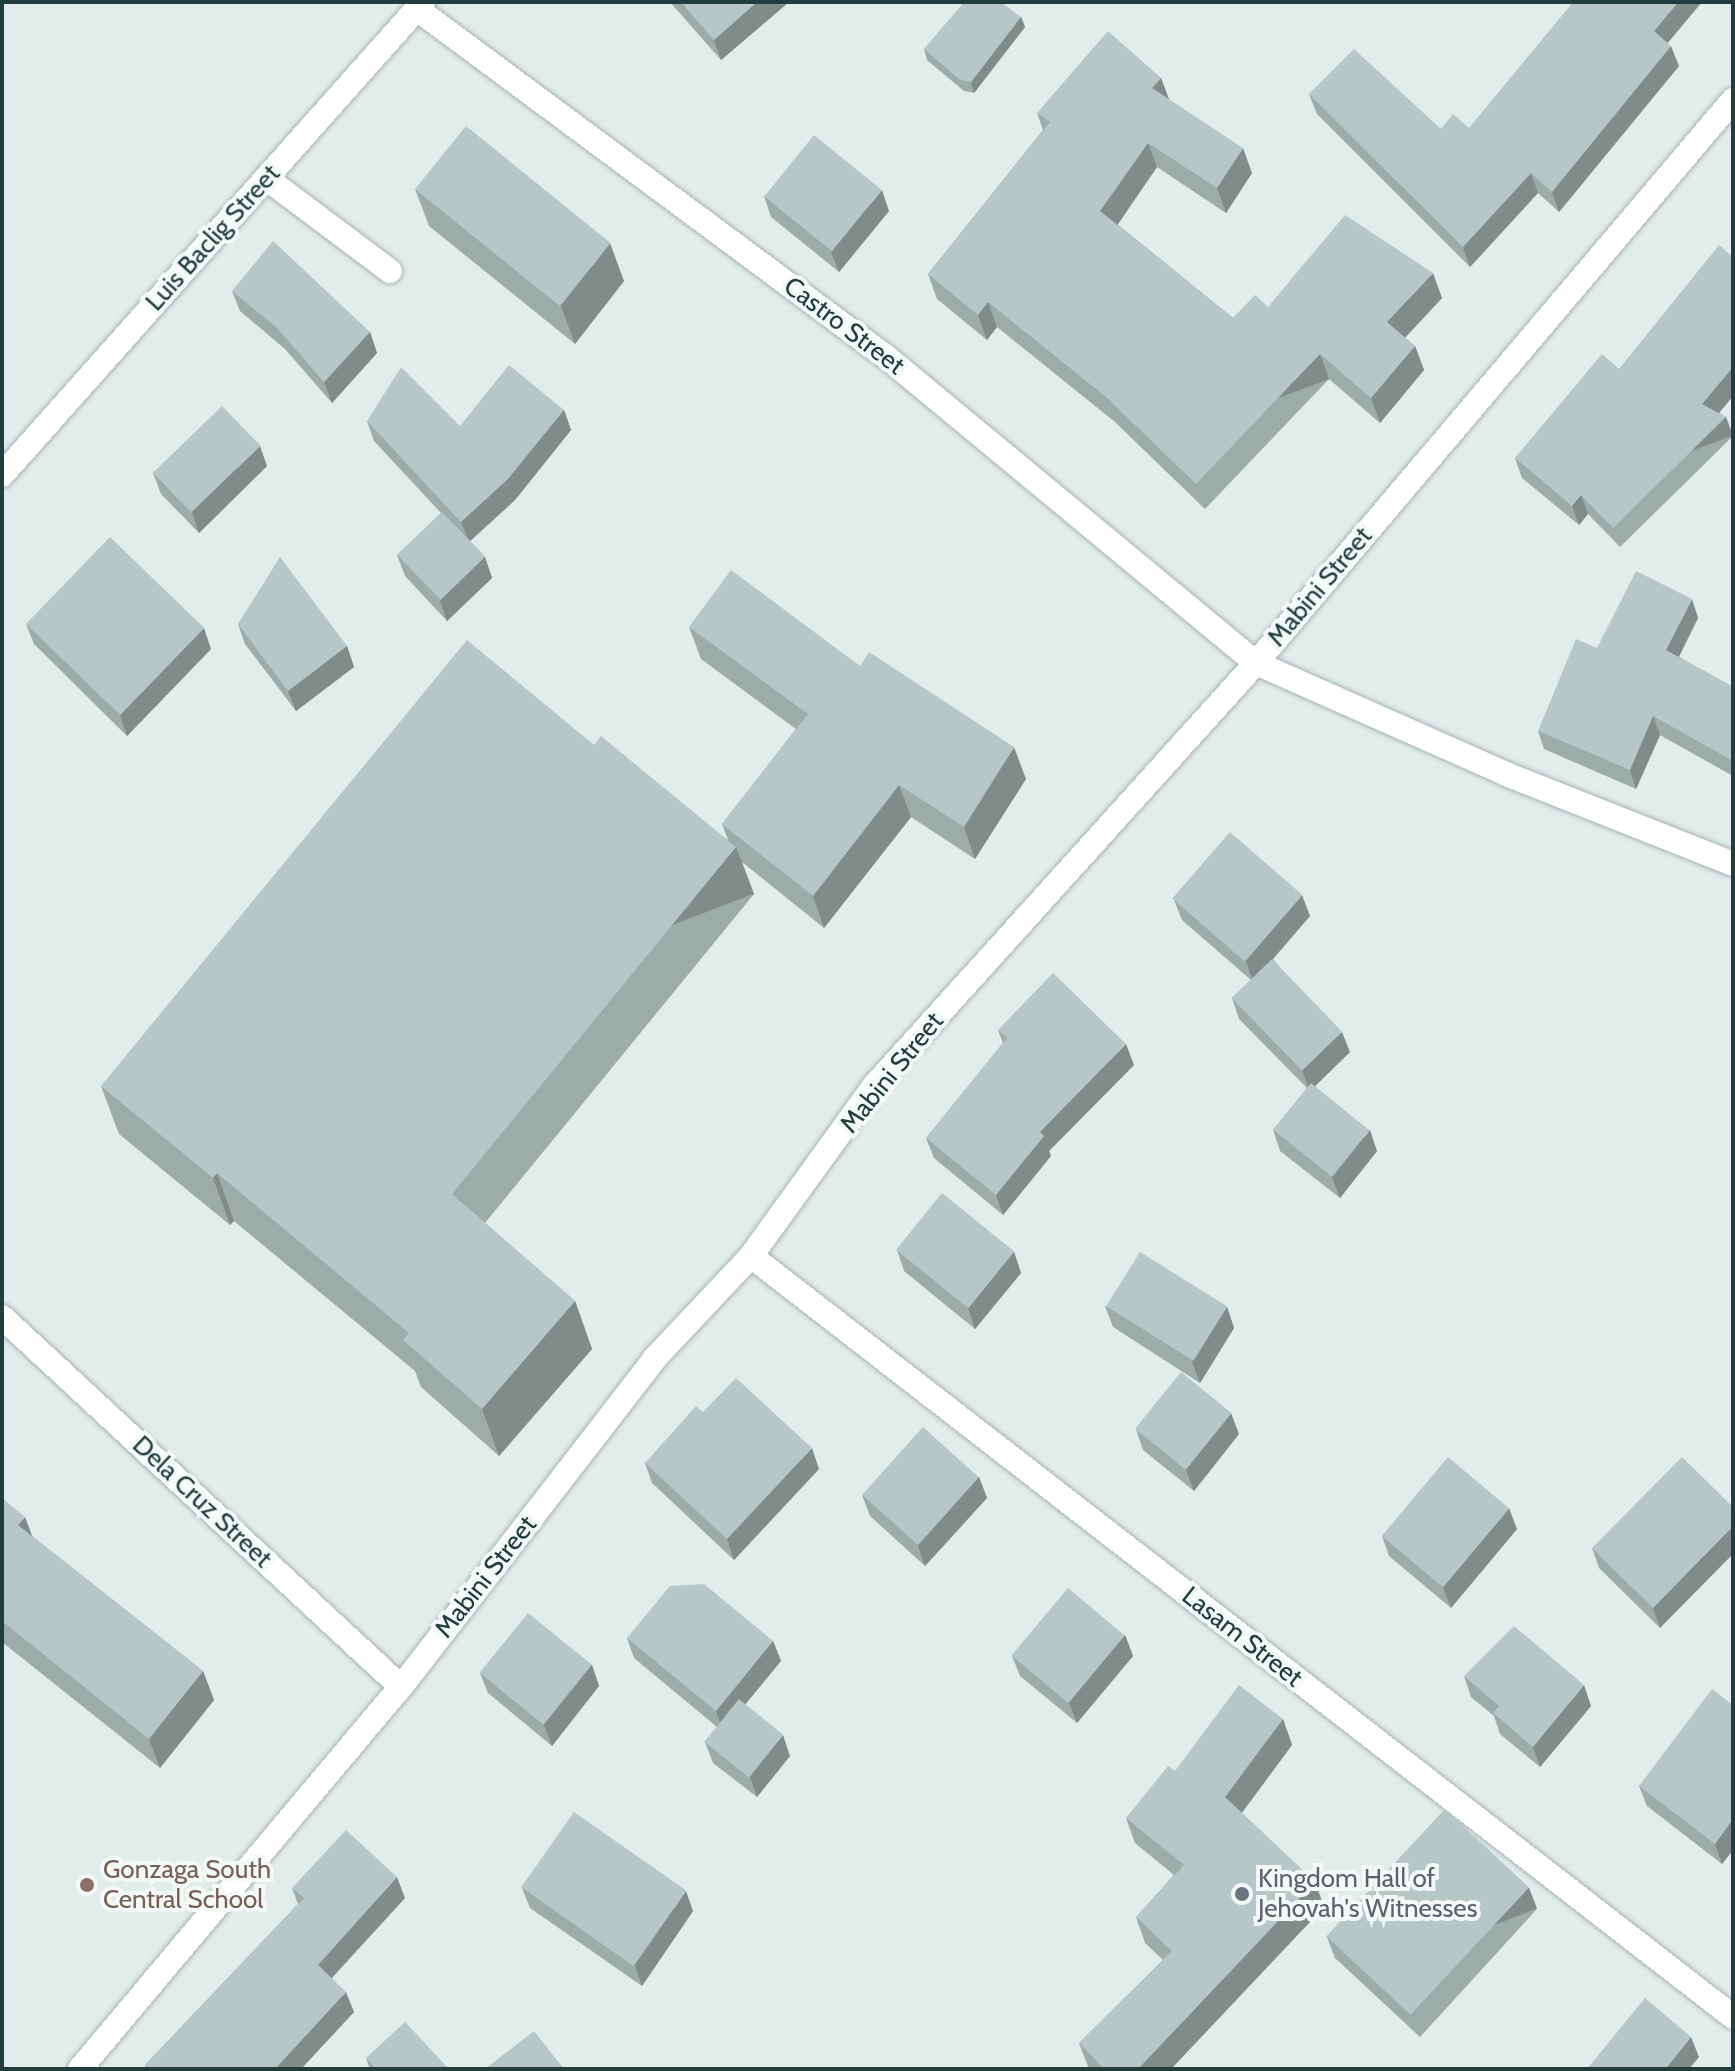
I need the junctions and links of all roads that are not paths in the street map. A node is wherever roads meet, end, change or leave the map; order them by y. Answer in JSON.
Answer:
{"nodes":[{"id":1,"x":420,"y":5,"type":"edge"},
{"id":2,"x":1733,"y":100,"type":"edge"},
{"id":3,"x":266,"y":178,"type":"junction"},
{"id":4,"x":390,"y":271,"type":"dead end"},
{"id":5,"x":2,"y":475,"type":"edge"},
{"id":6,"x":1256,"y":663,"type":"junction"},
{"id":7,"x":1733,"y":864,"type":"edge"},
{"id":8,"x":751,"y":1256,"type":"junction"},
{"id":9,"x":2,"y":1317,"type":"edge"},
{"id":10,"x":401,"y":1687,"type":"junction"},
{"id":11,"x":1733,"y":2017,"type":"edge"},
{"id":12,"x":80,"y":2069,"type":"edge"}],
"edges":[{"from":1,"to":3,"type":"street","name":"Luis Baclig Street"},
{"from":1,"to":6,"type":"street","name":"Castro Street"},
{"from":2,"to":6,"type":"street","name":"Mabini Street"},
{"from":3,"to":4,"type":"street"},
{"from":3,"to":5,"type":"street","name":"Luis Baclig Street"},
{"from":6,"to":7,"type":"street","name":"Castro Street"},
{"from":6,"to":8,"type":"street","name":"Mabini Street"},
{"from":8,"to":10,"type":"street","name":"Mabini Street"},
{"from":8,"to":11,"type":"street","name":"Lasam Street"},
{"from":9,"to":10,"type":"street","name":"Dela Cruz Street"},
{"from":10,"to":12,"type":"street","name":"Mabini Street"}]}
